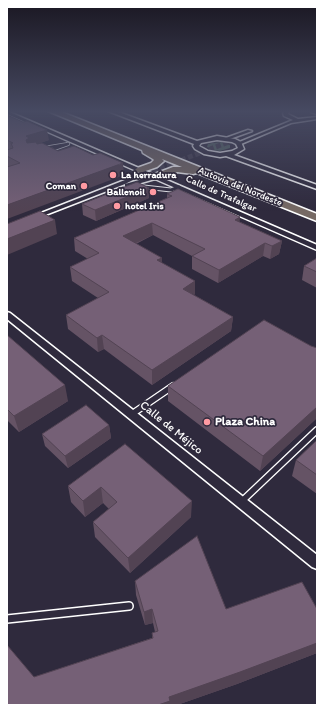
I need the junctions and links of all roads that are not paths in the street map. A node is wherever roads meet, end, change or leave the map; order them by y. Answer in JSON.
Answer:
{"nodes":[{"id":1,"x":65,"y":144,"type":"edge"},
{"id":2,"x":68,"y":144,"type":"edge"},
{"id":3,"x":82,"y":144,"type":"edge"},
{"id":4,"x":128,"y":144,"type":"edge"},
{"id":5,"x":134,"y":144,"type":"edge"},
{"id":6,"x":152,"y":144,"type":"edge"},
{"id":7,"x":198,"y":144,"type":"edge"},
{"id":8,"x":240,"y":144,"type":"edge"},
{"id":9,"x":38,"y":150,"type":"edge"},
{"id":10,"x":238,"y":151,"type":"junction"},
{"id":11,"x":40,"y":153,"type":"edge"},
{"id":12,"x":228,"y":154,"type":"junction"},
{"id":13,"x":140,"y":170,"type":"junction"},
{"id":14,"x":156,"y":177,"type":"junction"},
{"id":15,"x":132,"y":179,"type":"tunnel mouth"},
{"id":16,"x":317,"y":182,"type":"edge"},
{"id":17,"x":127,"y":185,"type":"junction"},
{"id":18,"x":179,"y":187,"type":"junction"},
{"id":19,"x":317,"y":187,"type":"edge"},
{"id":20,"x":250,"y":191,"type":"junction"},
{"id":21,"x":317,"y":208,"type":"edge"},
{"id":22,"x":31,"y":218,"type":"junction"},
{"id":23,"x":317,"y":218,"type":"edge"},
{"id":24,"x":317,"y":248,"type":"edge"},
{"id":25,"x":7,"y":315,"type":"edge"},
{"id":26,"x":176,"y":384,"type":"edge"},
{"id":27,"x":132,"y":414,"type":"junction"},
{"id":28,"x":317,"y":430,"type":"edge"},
{"id":29,"x":241,"y":502,"type":"junction"},
{"id":30,"x":317,"y":563,"type":"edge"},
{"id":31,"x":129,"y":606,"type":"dead end"},
{"id":32,"x":7,"y":619,"type":"edge"}],
"edges":[{"from":1,"to":9,"type":"lane"},
{"from":2,"to":11,"type":"lane"},
{"from":3,"to":13,"type":"street","name":"Calle de Trafalgar"},
{"from":4,"to":13,"type":"highway"},
{"from":5,"to":20,"type":"highway","name":"Autovía del Nordeste"},
{"from":6,"to":21,"type":"highway","name":"Autovía del Nordeste"},
{"from":7,"to":12,"type":"street"},
{"from":8,"to":10,"type":"street"},
{"from":10,"to":12,"type":"street"},
{"from":10,"to":16,"type":"street"},
{"from":12,"to":19,"type":"street"},
{"from":13,"to":14,"type":"street","name":"Calle de Trafalgar"},
{"from":13,"to":22,"type":"street"},
{"from":14,"to":17,"type":"street"},
{"from":14,"to":18,"type":"street","name":"Calle de Trafalgar"},
{"from":14,"to":20,"type":"highway"},
{"from":15,"to":22,"type":"street"},
{"from":17,"to":18,"type":"lane"},
{"from":17,"to":22,"type":"street"},
{"from":18,"to":24,"type":"street","name":"Calle de Trafalgar"},
{"from":20,"to":23,"type":"highway","name":"Autovía del Nordeste"},
{"from":25,"to":27,"type":"street","name":"Calle de Méjico"},
{"from":26,"to":27,"type":"lane"},
{"from":27,"to":29,"type":"street","name":"Calle de Méjico"},
{"from":28,"to":29,"type":"lane"},
{"from":29,"to":30,"type":"street","name":"Calle de Méjico"},
{"from":31,"to":32,"type":"lane"}]}
